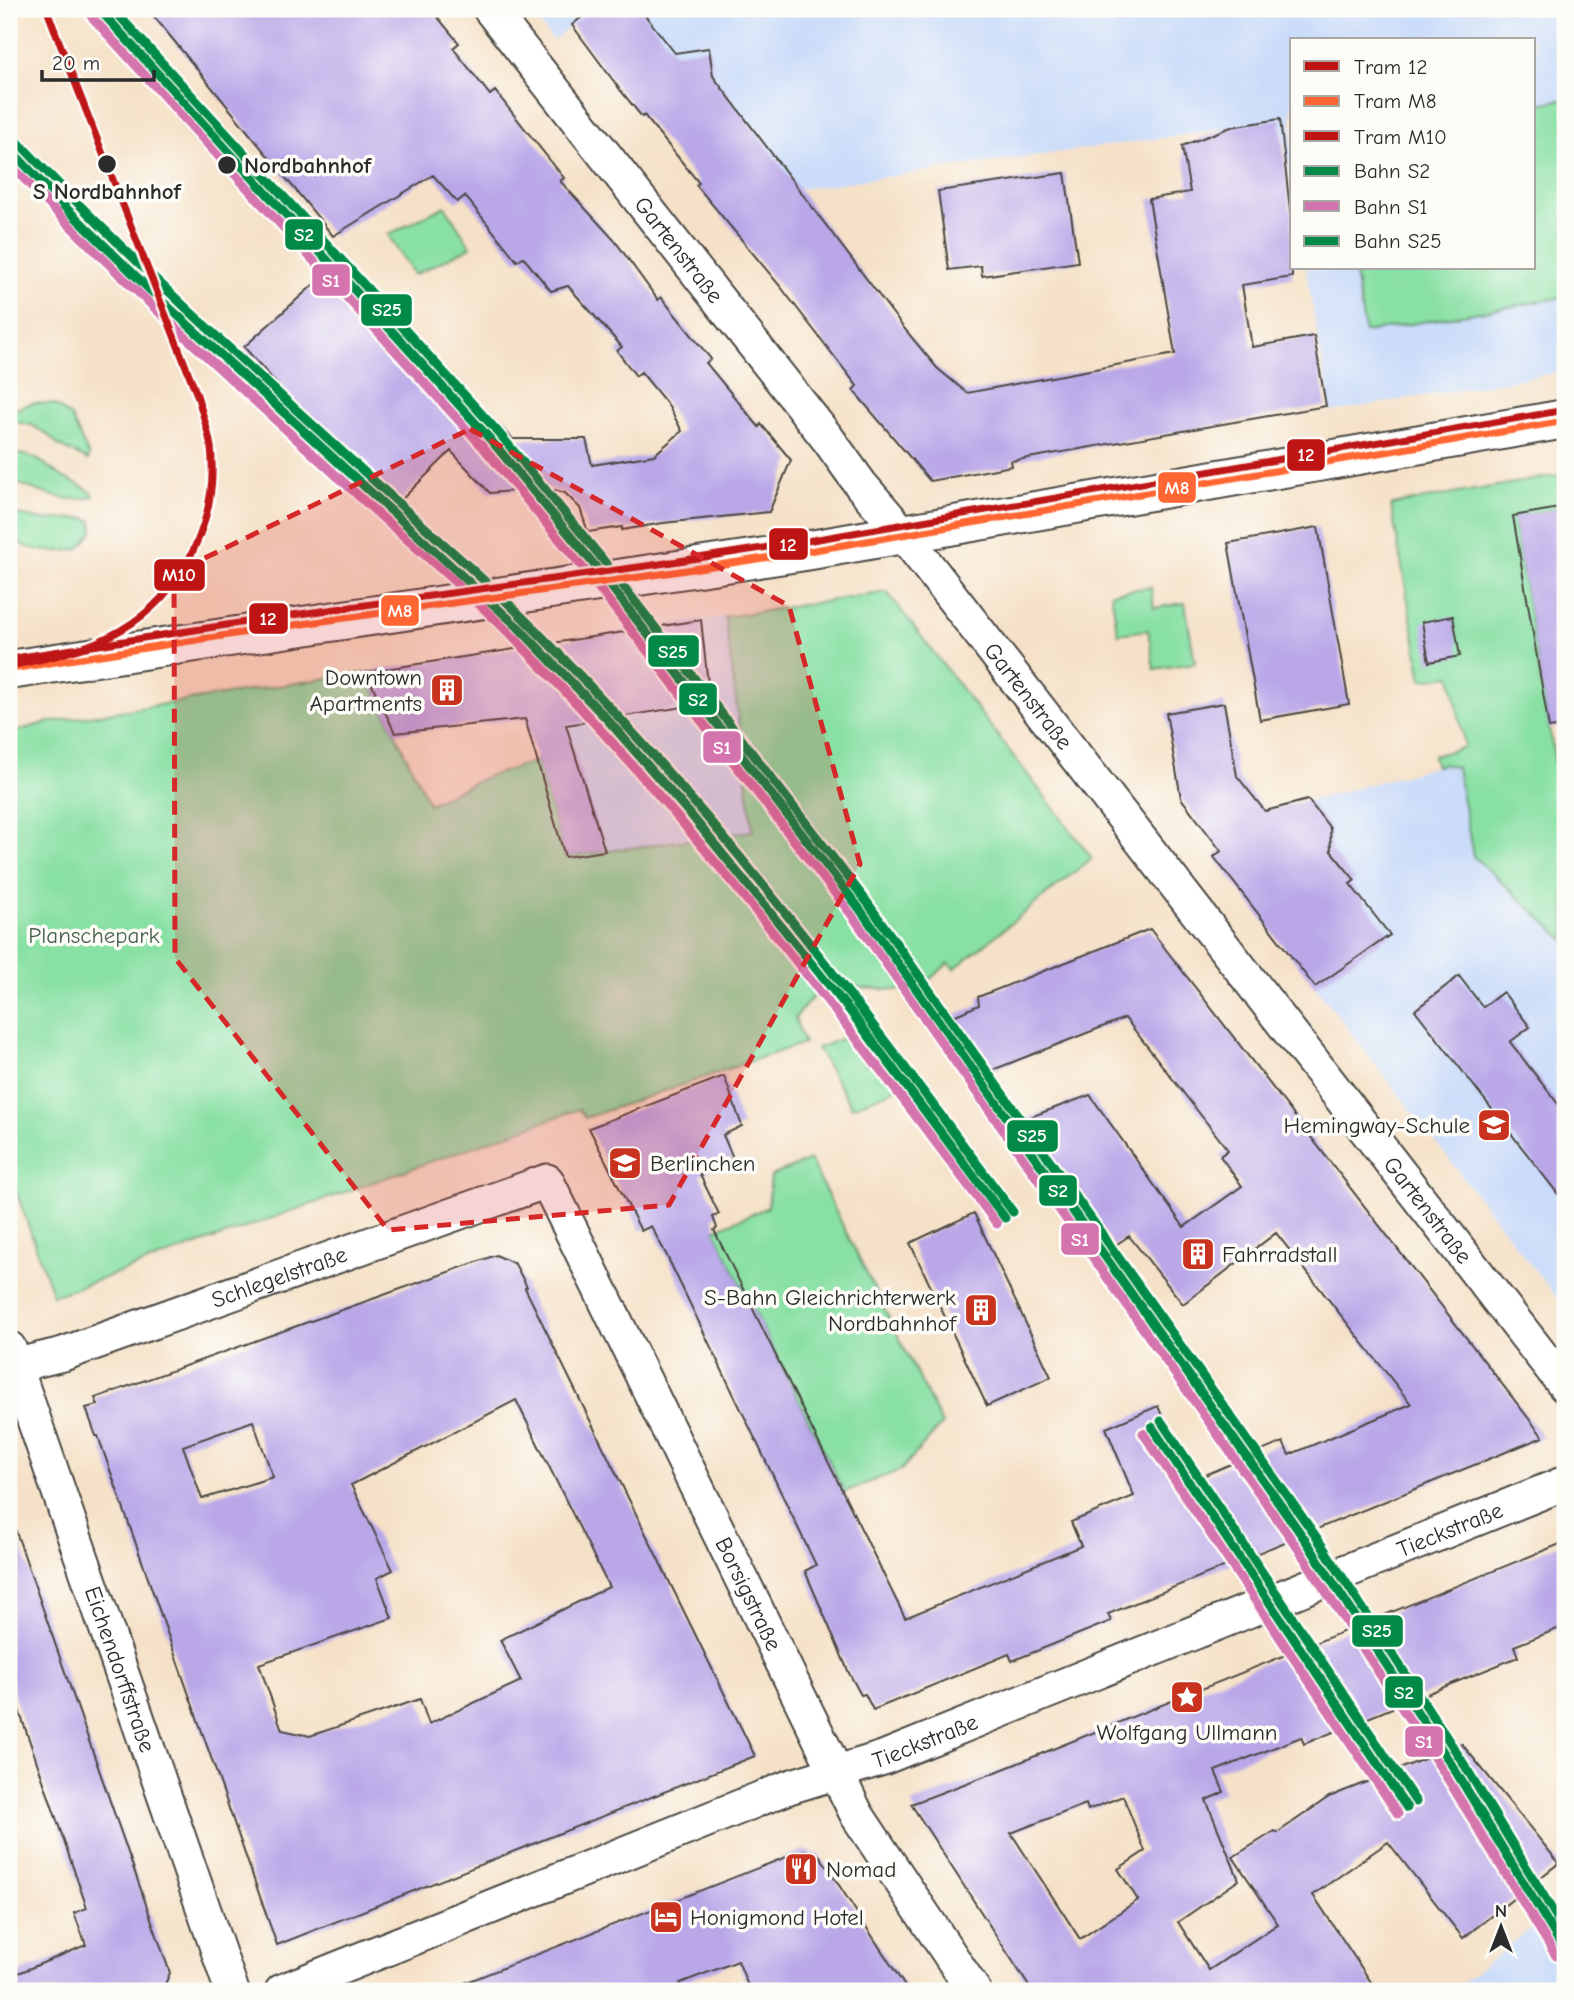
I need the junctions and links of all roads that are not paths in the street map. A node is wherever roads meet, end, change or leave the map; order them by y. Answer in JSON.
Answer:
{"nodes":[{"id":1,"x":490,"y":9,"type":"edge"},
{"id":2,"x":1565,"y":419,"type":"edge"},
{"id":3,"x":903,"y":534,"type":"junction"},
{"id":4,"x":9,"y":670,"type":"edge"},
{"id":5,"x":547,"y":1181,"type":"joint"},
{"id":6,"x":11,"y":1360,"type":"edge"},
{"id":7,"x":1565,"y":1386,"type":"edge"},
{"id":8,"x":1565,"y":1483,"type":"edge"},
{"id":9,"x":836,"y":1772,"type":"junction"},
{"id":10,"x":232,"y":1991,"type":"edge"},
{"id":11,"x":282,"y":1991,"type":"edge"},
{"id":12,"x":974,"y":1991,"type":"edge"}],
"edges":[{"from":1,"to":3,"type":"street","name":"Gartenstraße"},
{"from":2,"to":3,"type":"street"},
{"from":3,"to":4,"type":"street"},
{"from":3,"to":7,"type":"street","name":"Gartenstraße"},
{"from":5,"to":6,"type":"street","name":"Schlegelstraße"},
{"from":5,"to":9,"type":"street","name":"Borsigstraße"},
{"from":6,"to":10,"type":"street","name":"Eichendorffstraße"},
{"from":8,"to":9,"type":"street","name":"Tieckstraße"},
{"from":9,"to":11,"type":"street","name":"Tieckstraße"},
{"from":9,"to":12,"type":"street","name":"Borsigstraße"}]}
